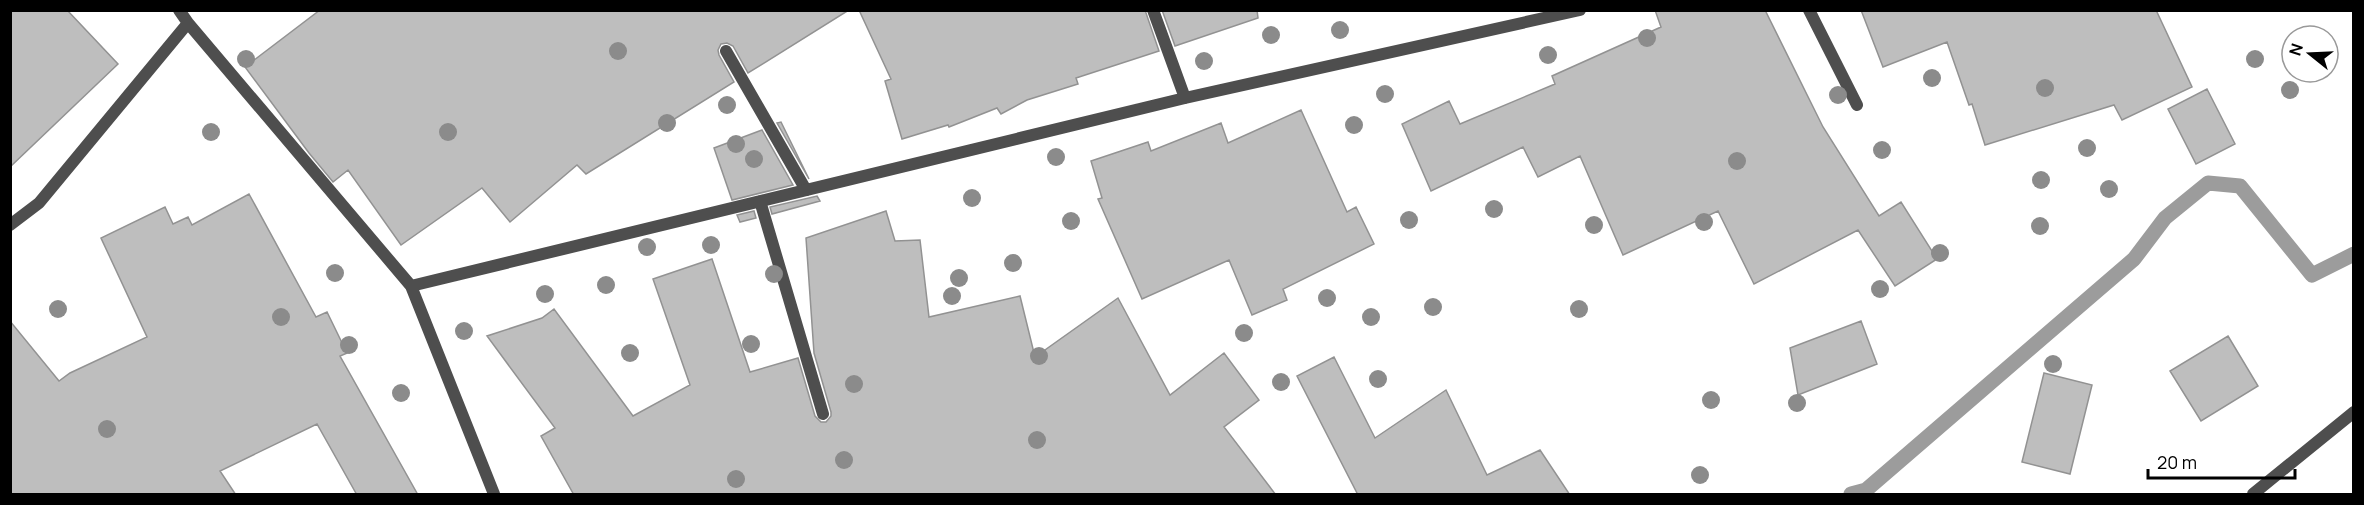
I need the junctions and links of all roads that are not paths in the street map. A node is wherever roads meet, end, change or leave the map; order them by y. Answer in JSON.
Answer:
{"nodes":[{"id":1,"x":179,"y":10,"type":"edge"},
{"id":2,"x":1153,"y":10,"type":"edge"},
{"id":3,"x":1580,"y":10,"type":"edge"},
{"id":4,"x":1809,"y":10,"type":"edge"},
{"id":5,"x":188,"y":23,"type":"junction"},
{"id":6,"x":726,"y":51,"type":"dead end"},
{"id":7,"x":1185,"y":98,"type":"junction"},
{"id":8,"x":1857,"y":105,"type":"dead end"},
{"id":9,"x":806,"y":190,"type":"junction"},
{"id":10,"x":760,"y":201,"type":"junction"},
{"id":11,"x":10,"y":225,"type":"edge"},
{"id":12,"x":411,"y":286,"type":"junction"},
{"id":13,"x":2354,"y":412,"type":"edge"},
{"id":14,"x":823,"y":414,"type":"dead end"},
{"id":15,"x":494,"y":495,"type":"edge"},
{"id":16,"x":2253,"y":495,"type":"edge"}],
"edges":[{"from":1,"to":5,"type":"street"},
{"from":2,"to":7,"type":"street"},
{"from":3,"to":7,"type":"street"},
{"from":4,"to":8,"type":"street"},
{"from":5,"to":11,"type":"street"},
{"from":5,"to":12,"type":"street"},
{"from":6,"to":9,"type":"street"},
{"from":7,"to":9,"type":"street"},
{"from":9,"to":10,"type":"street"},
{"from":10,"to":12,"type":"street"},
{"from":10,"to":14,"type":"street"},
{"from":12,"to":15,"type":"street"},
{"from":13,"to":16,"type":"street"}]}
